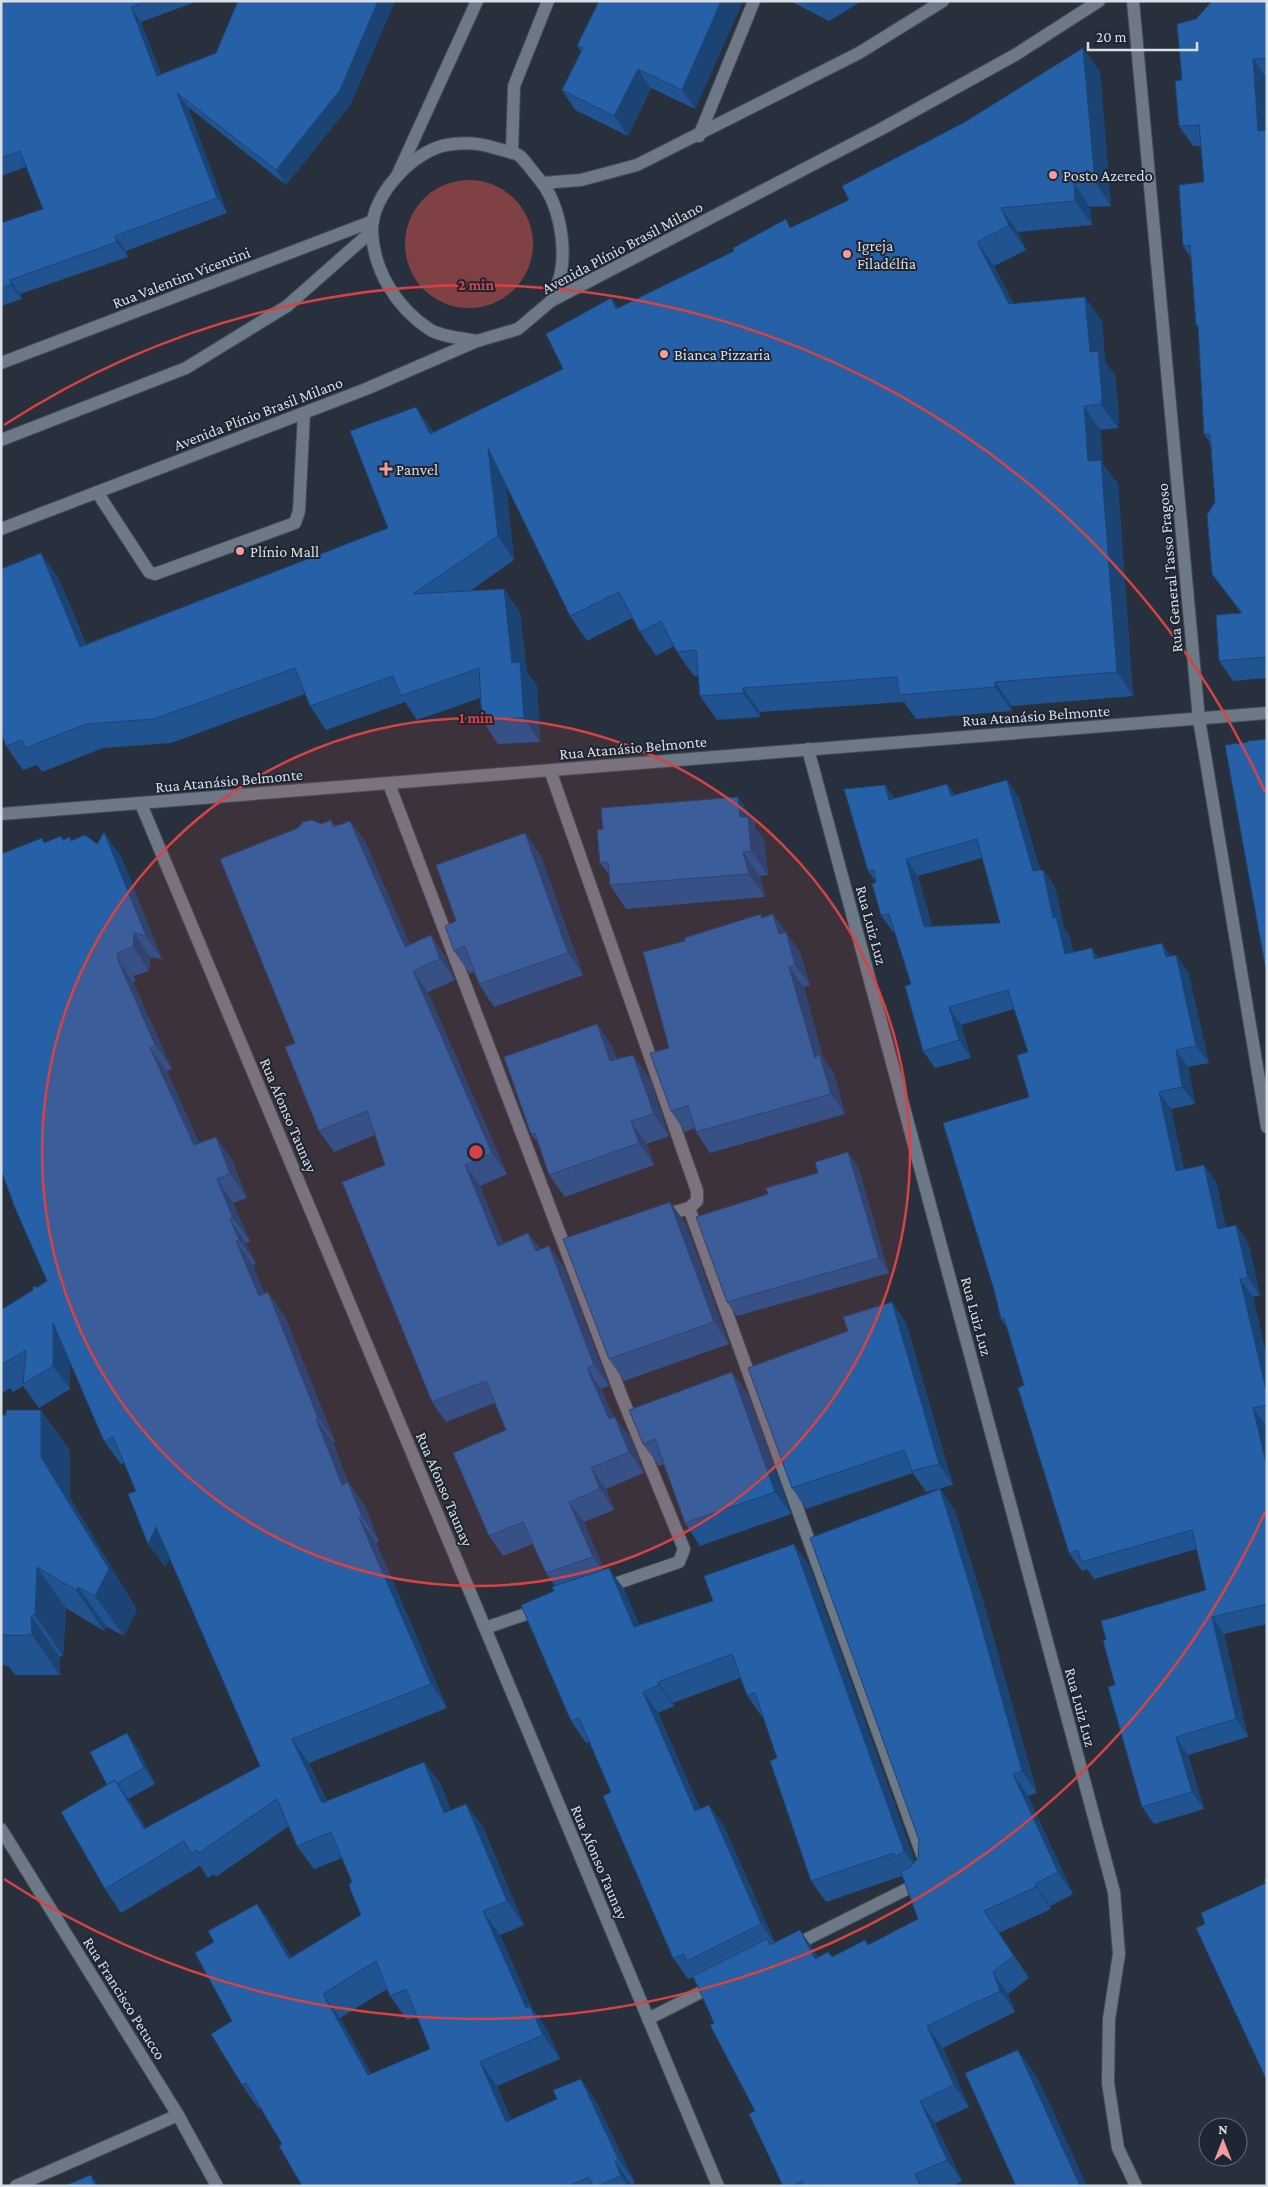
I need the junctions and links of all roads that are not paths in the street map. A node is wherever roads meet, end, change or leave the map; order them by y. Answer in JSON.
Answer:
{"nodes":[{"id":1,"x":477,"y":1,"type":"edge"},
{"id":2,"x":548,"y":1,"type":"edge"},
{"id":3,"x":754,"y":1,"type":"edge"},
{"id":4,"x":943,"y":1,"type":"edge"},
{"id":5,"x":1099,"y":1,"type":"edge"},
{"id":6,"x":1133,"y":1,"type":"edge"},
{"id":7,"x":699,"y":136,"type":"junction"},
{"id":8,"x":512,"y":153,"type":"junction"},
{"id":9,"x":396,"y":177,"type":"junction"},
{"id":10,"x":542,"y":183,"type":"junction"},
{"id":11,"x":372,"y":226,"type":"junction"},
{"id":12,"x":551,"y":301,"type":"junction"},
{"id":13,"x":476,"y":341,"type":"junction"},
{"id":14,"x":1,"y":363,"type":"edge"},
{"id":15,"x":304,"y":413,"type":"junction"},
{"id":16,"x":1,"y":440,"type":"edge"},
{"id":17,"x":97,"y":492,"type":"junction"},
{"id":18,"x":1,"y":529,"type":"edge"},
{"id":19,"x":1267,"y":714,"type":"edge"},
{"id":20,"x":1199,"y":719,"type":"junction"},
{"id":21,"x":808,"y":749,"type":"junction"},
{"id":22,"x":550,"y":770,"type":"junction"},
{"id":23,"x":389,"y":784,"type":"junction"},
{"id":24,"x":141,"y":804,"type":"junction"},
{"id":25,"x":1,"y":814,"type":"edge"},
{"id":26,"x":1267,"y":1127,"type":"edge"},
{"id":27,"x":689,"y":1208,"type":"junction"},
{"id":28,"x":653,"y":1218,"type":"edge"},
{"id":29,"x":589,"y":1592,"type":"edge"},
{"id":30,"x":553,"y":1605,"type":"edge"},
{"id":31,"x":485,"y":1628,"type":"junction"},
{"id":32,"x":1,"y":1828,"type":"edge"},
{"id":33,"x":780,"y":1953,"type":"edge"},
{"id":34,"x":727,"y":1979,"type":"edge"},
{"id":35,"x":648,"y":2019,"type":"junction"},
{"id":36,"x":178,"y":2115,"type":"junction"},
{"id":37,"x":16,"y":2186,"type":"edge"},
{"id":38,"x":218,"y":2186,"type":"edge"},
{"id":39,"x":718,"y":2186,"type":"edge"},
{"id":40,"x":1136,"y":2186,"type":"edge"}],
"edges":[{"from":1,"to":9,"type":"street"},
{"from":2,"to":8,"type":"street"},
{"from":3,"to":7,"type":"street"},
{"from":4,"to":7,"type":"street"},
{"from":5,"to":12,"type":"street","name":"Avenida Plínio Brasil Milano"},
{"from":6,"to":20,"type":"street","name":"Rua General Tasso Fragoso"},
{"from":7,"to":10,"type":"street"},
{"from":8,"to":9,"type":"street"},
{"from":8,"to":10,"type":"street"},
{"from":9,"to":11,"type":"street"},
{"from":10,"to":12,"type":"street"},
{"from":11,"to":13,"type":"street"},
{"from":11,"to":14,"type":"street","name":"Rua Valentim Vicentini"},
{"from":11,"to":16,"type":"street"},
{"from":12,"to":13,"type":"street","name":"Avenida Plínio Brasil Milano"},
{"from":13,"to":15,"type":"street","name":"Avenida Plínio Brasil Milano"},
{"from":15,"to":17,"type":"street","name":"Avenida Plínio Brasil Milano"},
{"from":15,"to":17,"type":"street"},
{"from":17,"to":18,"type":"street","name":"Avenida Plínio Brasil Milano"},
{"from":19,"to":20,"type":"street","name":"Rua Atanásio Belmonte"},
{"from":20,"to":21,"type":"street","name":"Rua Atanásio Belmonte"},
{"from":20,"to":26,"type":"street","name":"Rua General Tasso Fragoso"},
{"from":21,"to":22,"type":"street","name":"Rua Atanásio Belmonte"},
{"from":21,"to":40,"type":"street","name":"Rua Luiz Luz"},
{"from":22,"to":23,"type":"street","name":"Rua Atanásio Belmonte"},
{"from":22,"to":27,"type":"street"},
{"from":23,"to":24,"type":"street","name":"Rua Atanásio Belmonte"},
{"from":23,"to":29,"type":"street"},
{"from":24,"to":25,"type":"street","name":"Rua Atanásio Belmonte"},
{"from":24,"to":31,"type":"street","name":"Rua Afonso Taunay"},
{"from":27,"to":28,"type":"street"},
{"from":27,"to":33,"type":"street"},
{"from":30,"to":31,"type":"street"},
{"from":31,"to":35,"type":"street","name":"Rua Afonso Taunay"},
{"from":32,"to":36,"type":"street","name":"Rua Francisco Petucco"},
{"from":34,"to":35,"type":"street"},
{"from":35,"to":39,"type":"street","name":"Rua Afonso Taunay"},
{"from":36,"to":37,"type":"street"},
{"from":36,"to":38,"type":"street","name":"Rua Francisco Petucco"}]}
